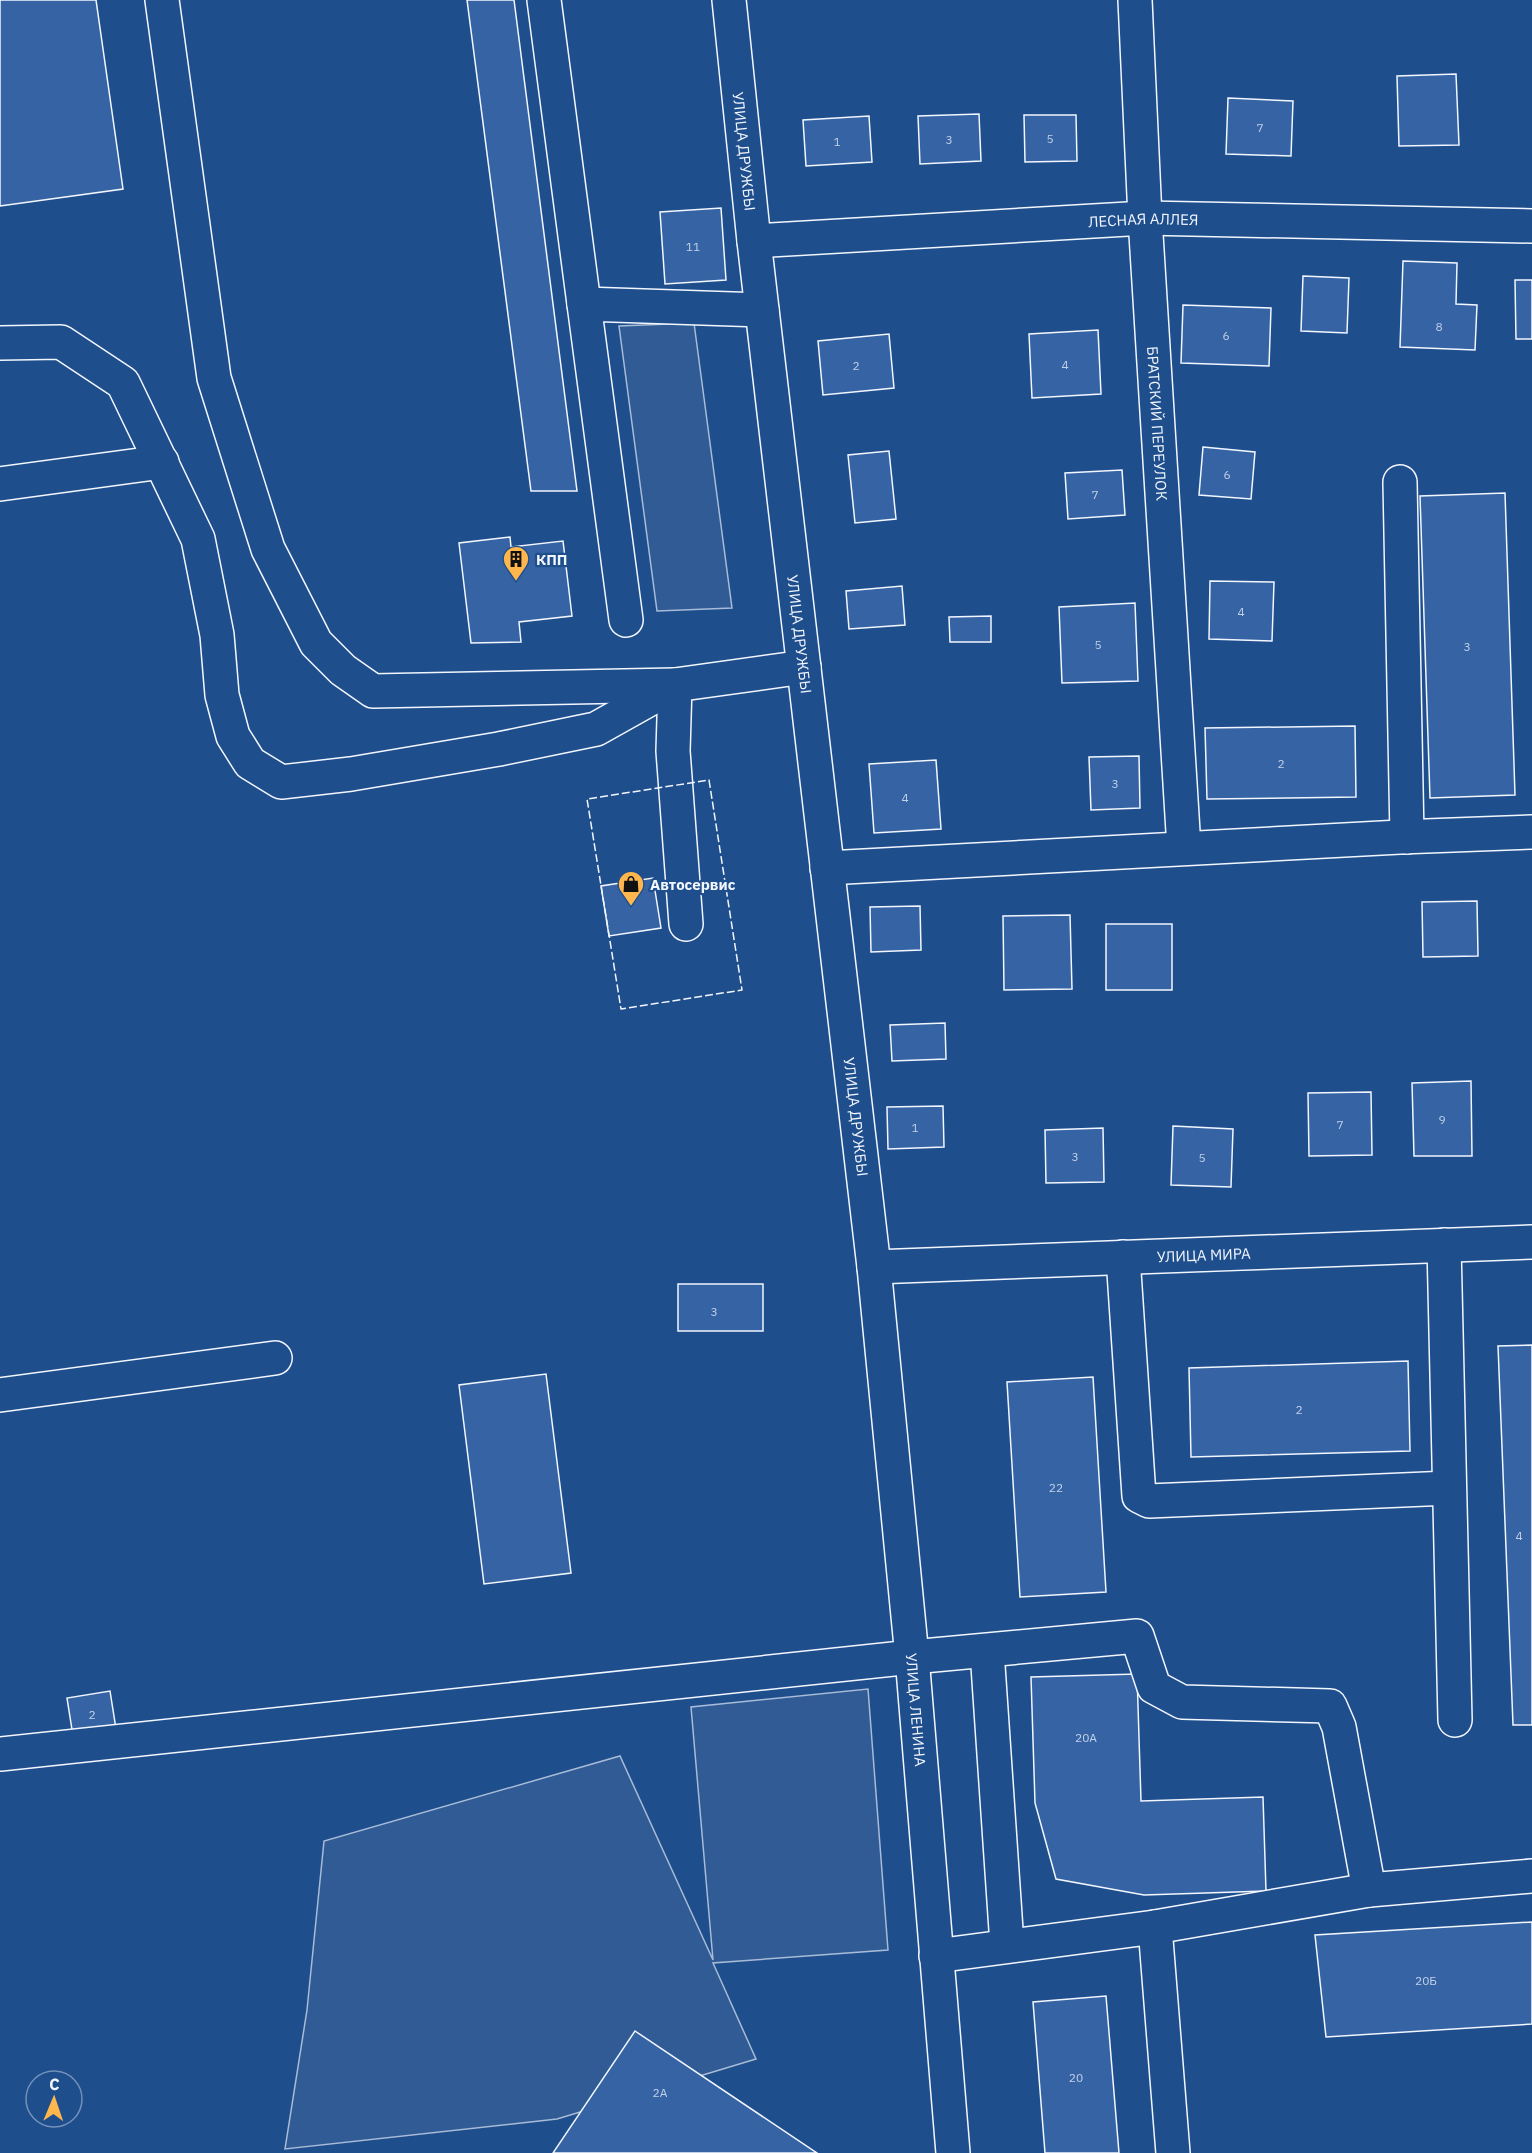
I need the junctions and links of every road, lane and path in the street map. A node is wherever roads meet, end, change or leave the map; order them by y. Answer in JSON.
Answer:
{"nodes":[{"id":1,"x":162,"y":0,"type":"edge"},
{"id":2,"x":544,"y":0,"type":"edge"},
{"id":3,"x":729,"y":0,"type":"edge"},
{"id":4,"x":1135,"y":0,"type":"edge"},
{"id":5,"x":1144,"y":218,"type":"junction"},
{"id":6,"x":1532,"y":226,"type":"edge"},
{"id":7,"x":754,"y":241,"type":"junction"},
{"id":8,"x":584,"y":304,"type":"junction"},
{"id":9,"x":762,"y":310,"type":"junction"},
{"id":10,"x":0,"y":342,"type":"edge"},
{"id":11,"x":162,"y":462,"type":"junction"},
{"id":12,"x":1400,"y":482,"type":"dead end"},
{"id":13,"x":0,"y":484,"type":"edge"},
{"id":14,"x":626,"y":620,"type":"dead end"},
{"id":15,"x":804,"y":667,"type":"junction"},
{"id":16,"x":675,"y":685,"type":"junction"},
{"id":17,"x":1532,"y":832,"type":"edge"},
{"id":18,"x":1407,"y":837,"type":"junction"},
{"id":19,"x":1184,"y":848,"type":"junction"},
{"id":20,"x":827,"y":868,"type":"junction"},
{"id":21,"x":686,"y":924,"type":"dead end"},
{"id":22,"x":1532,"y":1242,"type":"edge"},
{"id":23,"x":1444,"y":1245,"type":"junction"},
{"id":24,"x":1123,"y":1257,"type":"junction"},
{"id":25,"x":874,"y":1267,"type":"junction"},
{"id":26,"x":275,"y":1358,"type":"dead end"},
{"id":27,"x":0,"y":1395,"type":"edge"},
{"id":28,"x":1449,"y":1488,"type":"junction"},
{"id":29,"x":987,"y":1651,"type":"junction"},
{"id":30,"x":912,"y":1657,"type":"junction"},
{"id":31,"x":1455,"y":1720,"type":"dead end"},
{"id":32,"x":0,"y":1754,"type":"edge"},
{"id":33,"x":1532,"y":1876,"type":"edge"},
{"id":34,"x":1369,"y":1890,"type":"junction"},
{"id":35,"x":1155,"y":1927,"type":"junction"},
{"id":36,"x":1007,"y":1945,"type":"junction"},
{"id":37,"x":936,"y":1956,"type":"junction"},
{"id":38,"x":953,"y":2153,"type":"edge"},
{"id":39,"x":1173,"y":2153,"type":"edge"}],
"edges":[{"from":1,"to":16,"type":"street"},
{"from":2,"to":8,"type":"street"},
{"from":3,"to":7,"type":"street","name":"УЛИЦА ДРУЖБЫ"},
{"from":4,"to":5,"type":"street","name":"БРАТСКИЙ ПЕРЕУЛОК"},
{"from":5,"to":6,"type":"street","name":"ЛЕСНАЯ АЛЛЕЯ"},
{"from":5,"to":7,"type":"street","name":"ЛЕСНАЯ АЛЛЕЯ"},
{"from":5,"to":19,"type":"street","name":"БРАТСКИЙ ПЕРЕУЛОК"},
{"from":7,"to":9,"type":"street","name":"УЛИЦА ДРУЖБЫ"},
{"from":8,"to":9,"type":"street"},
{"from":8,"to":14,"type":"street"},
{"from":9,"to":15,"type":"street","name":"УЛИЦА ДРУЖБЫ"},
{"from":10,"to":11,"type":"street"},
{"from":11,"to":13,"type":"street"},
{"from":11,"to":16,"type":"street"},
{"from":12,"to":18,"type":"street"},
{"from":15,"to":16,"type":"street"},
{"from":15,"to":20,"type":"street","name":"УЛИЦА ДРУЖБЫ"},
{"from":16,"to":21,"type":"street"},
{"from":17,"to":18,"type":"street"},
{"from":18,"to":19,"type":"street"},
{"from":19,"to":20,"type":"street"},
{"from":20,"to":25,"type":"street","name":"УЛИЦА ДРУЖБЫ"},
{"from":22,"to":23,"type":"street","name":"УЛИЦА МИРА"},
{"from":23,"to":24,"type":"street","name":"УЛИЦА МИРА"},
{"from":23,"to":28,"type":"street"},
{"from":24,"to":25,"type":"street","name":"УЛИЦА МИРА"},
{"from":24,"to":28,"type":"street"},
{"from":25,"to":30,"type":"street","name":"УЛИЦА ЛЕНИНА"},
{"from":26,"to":27,"type":"street"},
{"from":28,"to":31,"type":"street"},
{"from":29,"to":30,"type":"street"},
{"from":29,"to":34,"type":"street"},
{"from":29,"to":36,"type":"street"},
{"from":30,"to":32,"type":"street"},
{"from":30,"to":37,"type":"street","name":"УЛИЦА ЛЕНИНА"},
{"from":33,"to":34,"type":"street"},
{"from":34,"to":35,"type":"street"},
{"from":35,"to":36,"type":"street"},
{"from":35,"to":39,"type":"street"},
{"from":36,"to":37,"type":"street"},
{"from":37,"to":38,"type":"street","name":"УЛИЦА ЛЕНИНА"}]}
